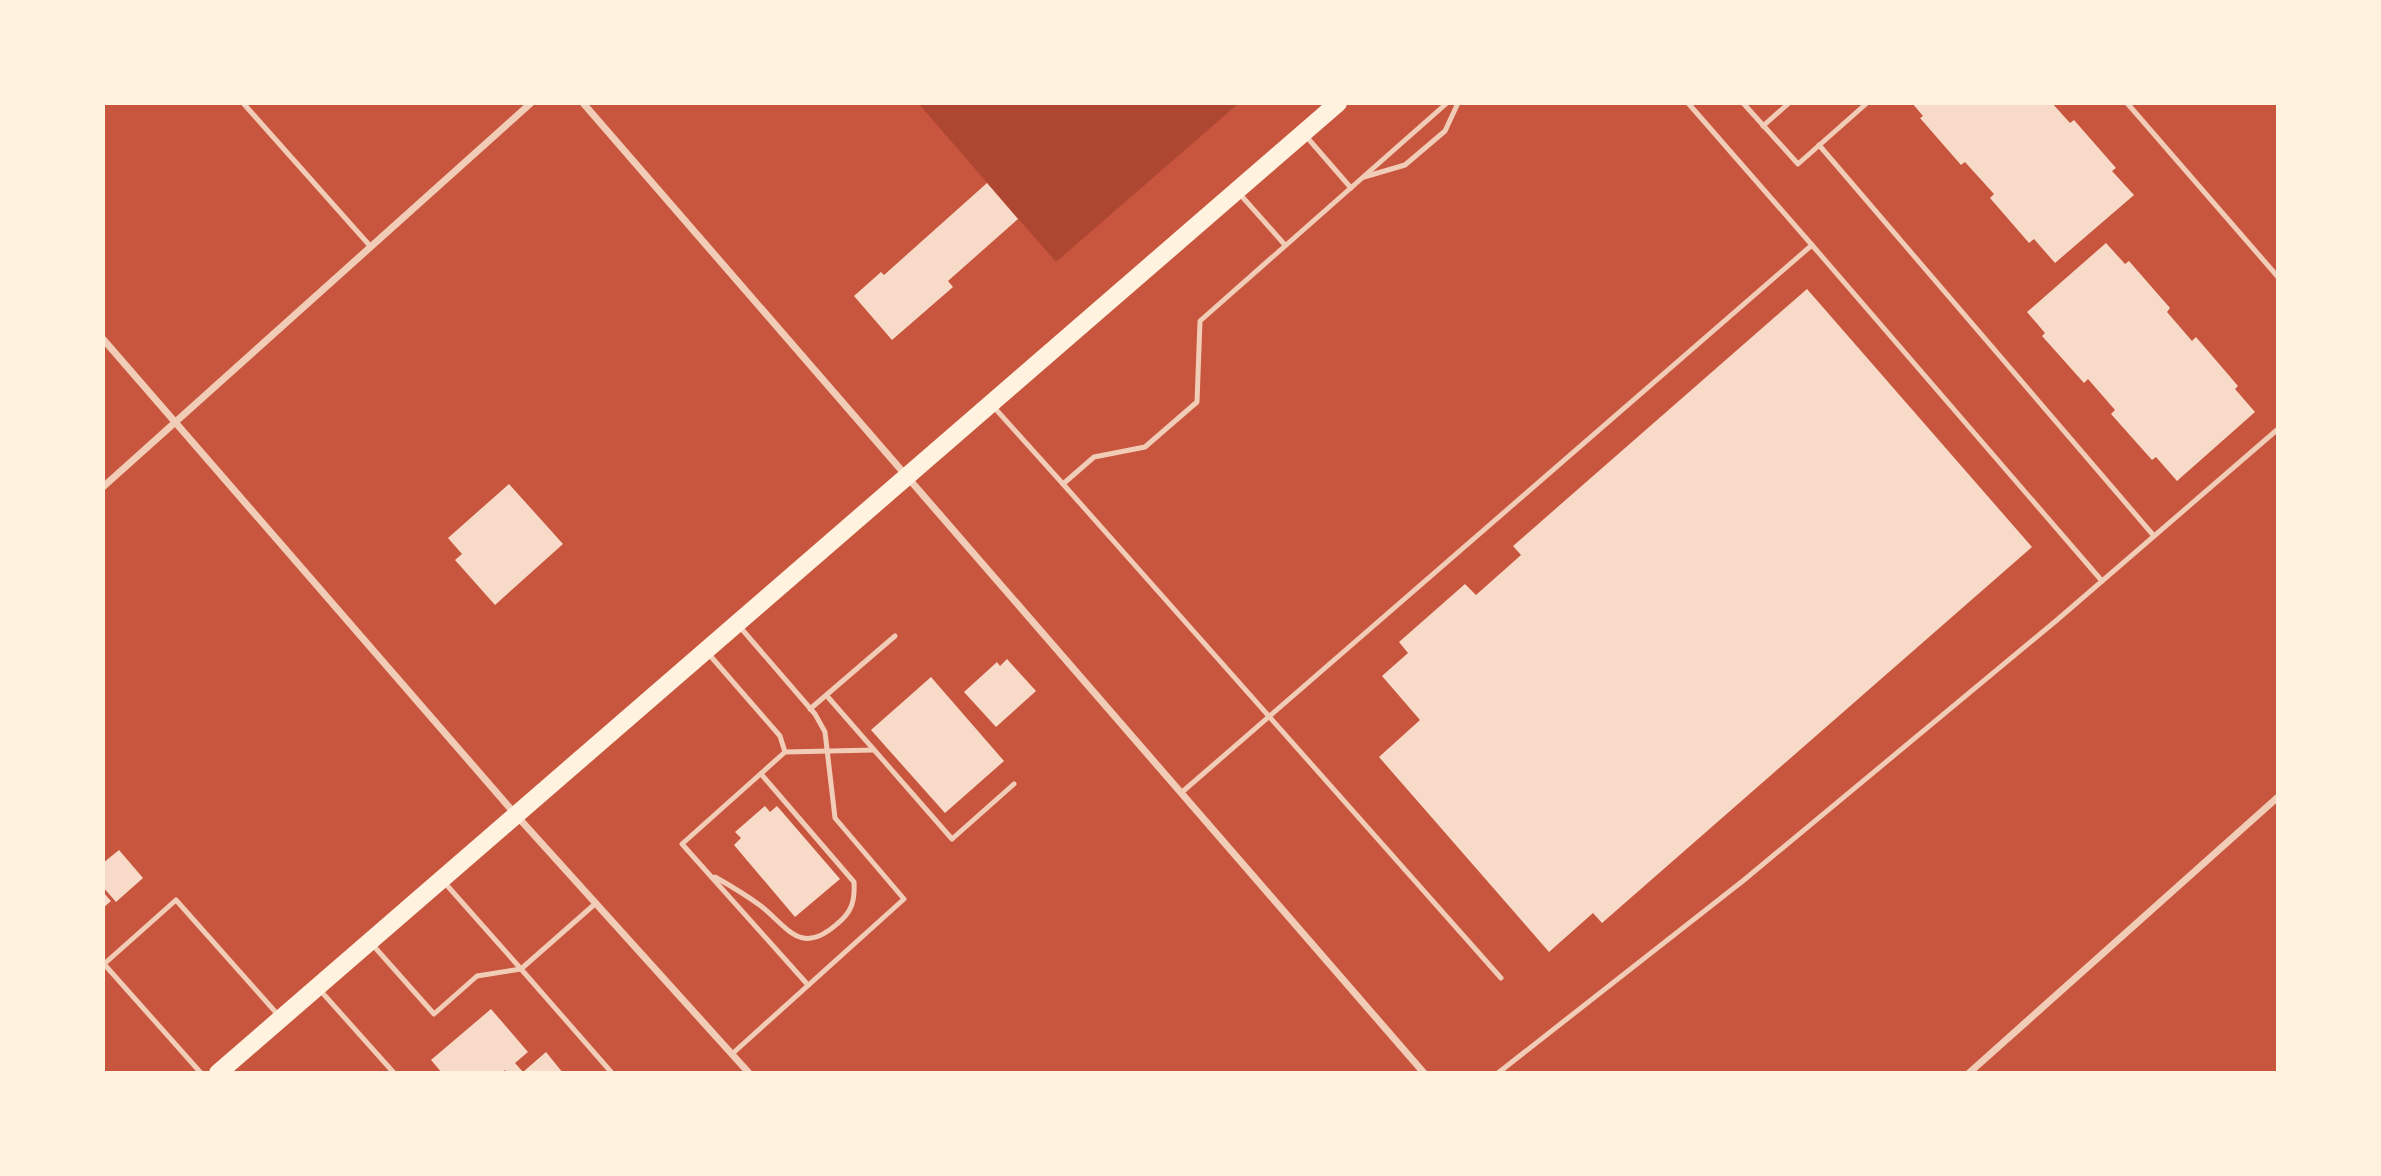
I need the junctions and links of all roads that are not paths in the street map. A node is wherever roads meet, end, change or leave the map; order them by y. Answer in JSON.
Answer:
{"nodes":[{"id":1,"x":243,"y":103,"type":"edge"},
{"id":2,"x":531,"y":103,"type":"edge"},
{"id":3,"x":583,"y":103,"type":"edge"},
{"id":4,"x":1338,"y":103,"type":"edge"},
{"id":5,"x":1447,"y":103,"type":"edge"},
{"id":6,"x":1458,"y":103,"type":"edge"},
{"id":7,"x":1688,"y":103,"type":"edge"},
{"id":8,"x":1744,"y":103,"type":"edge"},
{"id":9,"x":1788,"y":103,"type":"edge"},
{"id":10,"x":1867,"y":103,"type":"edge"},
{"id":11,"x":2127,"y":103,"type":"edge"},
{"id":12,"x":1763,"y":125,"type":"junction"},
{"id":13,"x":1303,"y":133,"type":"junction"},
{"id":14,"x":1819,"y":145,"type":"junction"},
{"id":15,"x":1362,"y":177,"type":"junction"},
{"id":16,"x":1351,"y":188,"type":"junction"},
{"id":17,"x":1236,"y":190,"type":"junction"},
{"id":18,"x":1285,"y":245,"type":"junction"},
{"id":19,"x":1812,"y":245,"type":"junction"},
{"id":20,"x":371,"y":247,"type":"junction"},
{"id":21,"x":2278,"y":277,"type":"edge"},
{"id":22,"x":103,"y":339,"type":"edge"},
{"id":23,"x":991,"y":403,"type":"junction"},
{"id":24,"x":177,"y":423,"type":"junction"},
{"id":25,"x":2278,"y":429,"type":"edge"},
{"id":26,"x":905,"y":477,"type":"junction"},
{"id":27,"x":1063,"y":484,"type":"junction"},
{"id":28,"x":103,"y":488,"type":"edge"},
{"id":29,"x":2154,"y":536,"type":"junction"},
{"id":30,"x":2102,"y":581,"type":"junction"},
{"id":31,"x":736,"y":623,"type":"junction"},
{"id":32,"x":895,"y":636,"type":"dead end"},
{"id":33,"x":705,"y":649,"type":"junction"},
{"id":34,"x":827,"y":696,"type":"junction"},
{"id":35,"x":810,"y":709,"type":"junction"},
{"id":36,"x":1269,"y":716,"type":"junction"},
{"id":37,"x":874,"y":750,"type":"junction"},
{"id":38,"x":827,"y":751,"type":"junction"},
{"id":39,"x":785,"y":752,"type":"junction"},
{"id":40,"x":761,"y":774,"type":"junction"},
{"id":41,"x":1014,"y":784,"type":"dead end"},
{"id":42,"x":1181,"y":793,"type":"junction"},
{"id":43,"x":2278,"y":797,"type":"edge"},
{"id":44,"x":516,"y":815,"type":"junction"},
{"id":45,"x":709,"y":874,"type":"junction"},
{"id":46,"x":442,"y":880,"type":"junction"},
{"id":47,"x":596,"y":903,"type":"junction"},
{"id":48,"x":370,"y":942,"type":"junction"},
{"id":49,"x":104,"y":964,"type":"edge"},
{"id":50,"x":521,"y":969,"type":"junction"},
{"id":51,"x":1501,"y":978,"type":"dead end"},
{"id":52,"x":808,"y":985,"type":"junction"},
{"id":53,"x":318,"y":987,"type":"junction"},
{"id":54,"x":281,"y":1018,"type":"junction"},
{"id":55,"x":732,"y":1054,"type":"junction"},
{"id":56,"x":201,"y":1073,"type":"edge"},
{"id":57,"x":218,"y":1073,"type":"edge"},
{"id":58,"x":394,"y":1073,"type":"edge"},
{"id":59,"x":612,"y":1073,"type":"edge"},
{"id":60,"x":749,"y":1073,"type":"edge"},
{"id":61,"x":1424,"y":1073,"type":"edge"},
{"id":62,"x":1498,"y":1073,"type":"edge"},
{"id":63,"x":1969,"y":1073,"type":"edge"}],
"edges":[{"from":1,"to":20,"type":"lane"},
{"from":2,"to":20,"type":"street"},
{"from":3,"to":26,"type":"street"},
{"from":4,"to":13,"type":"main road"},
{"from":5,"to":15,"type":"lane"},
{"from":6,"to":15,"type":"lane"},
{"from":7,"to":19,"type":"lane"},
{"from":8,"to":12,"type":"lane"},
{"from":9,"to":12,"type":"lane"},
{"from":10,"to":14,"type":"lane"},
{"from":11,"to":21,"type":"lane"},
{"from":12,"to":14,"type":"lane"},
{"from":13,"to":16,"type":"lane"},
{"from":13,"to":17,"type":"main road"},
{"from":14,"to":29,"type":"lane"},
{"from":15,"to":16,"type":"lane"},
{"from":16,"to":18,"type":"lane"},
{"from":17,"to":18,"type":"lane"},
{"from":17,"to":23,"type":"main road"},
{"from":18,"to":27,"type":"lane"},
{"from":19,"to":30,"type":"lane"},
{"from":19,"to":36,"type":"lane"},
{"from":20,"to":24,"type":"street"},
{"from":22,"to":24,"type":"street"},
{"from":23,"to":26,"type":"main road"},
{"from":23,"to":27,"type":"lane"},
{"from":24,"to":28,"type":"street"},
{"from":24,"to":44,"type":"street"},
{"from":25,"to":29,"type":"lane"},
{"from":26,"to":31,"type":"main road"},
{"from":26,"to":42,"type":"street"},
{"from":27,"to":36,"type":"lane"},
{"from":29,"to":30,"type":"lane"},
{"from":30,"to":62,"type":"lane"},
{"from":31,"to":33,"type":"main road"},
{"from":31,"to":35,"type":"lane"},
{"from":32,"to":34,"type":"lane"},
{"from":33,"to":39,"type":"lane"},
{"from":33,"to":44,"type":"main road"},
{"from":34,"to":35,"type":"lane"},
{"from":34,"to":37,"type":"lane"},
{"from":35,"to":38,"type":"lane"},
{"from":36,"to":42,"type":"lane"},
{"from":36,"to":51,"type":"lane"},
{"from":37,"to":38,"type":"lane"},
{"from":37,"to":41,"type":"lane"},
{"from":38,"to":39,"type":"lane"},
{"from":38,"to":52,"type":"lane"},
{"from":39,"to":40,"type":"lane"},
{"from":40,"to":45,"type":"lane"},
{"from":40,"to":45,"type":"lane"},
{"from":42,"to":61,"type":"street"},
{"from":43,"to":63,"type":"street"},
{"from":44,"to":46,"type":"main road"},
{"from":44,"to":47,"type":"street"},
{"from":45,"to":52,"type":"lane"},
{"from":46,"to":48,"type":"main road"},
{"from":46,"to":50,"type":"lane"},
{"from":47,"to":50,"type":"lane"},
{"from":47,"to":55,"type":"street"},
{"from":48,"to":50,"type":"lane"},
{"from":48,"to":53,"type":"main road"},
{"from":49,"to":54,"type":"lane"},
{"from":49,"to":56,"type":"lane"},
{"from":50,"to":59,"type":"lane"},
{"from":52,"to":55,"type":"lane"},
{"from":53,"to":54,"type":"main road"},
{"from":53,"to":58,"type":"lane"},
{"from":54,"to":57,"type":"main road"},
{"from":55,"to":60,"type":"street"}]}
